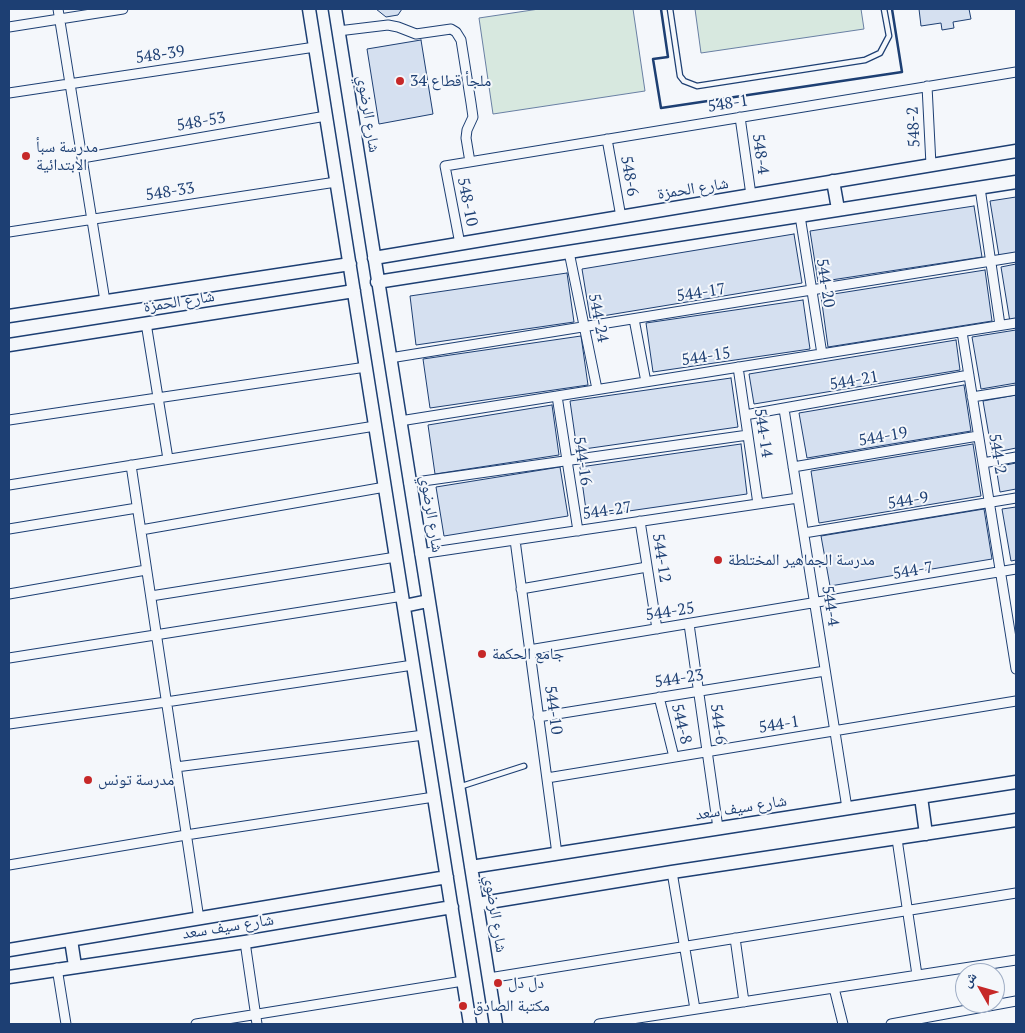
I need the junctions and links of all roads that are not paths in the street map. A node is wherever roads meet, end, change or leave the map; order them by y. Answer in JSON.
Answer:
{"nodes":[{"id":1,"x":58,"y":9,"type":"edge"},
{"id":2,"x":123,"y":9,"type":"edge"},
{"id":3,"x":309,"y":9,"type":"edge"},
{"id":4,"x":334,"y":9,"type":"edge"},
{"id":5,"x":670,"y":9,"type":"edge"},
{"id":6,"x":884,"y":9,"type":"edge"},
{"id":7,"x":60,"y":19,"type":"junction"},
{"id":8,"x":9,"y":27,"type":"edge"},
{"id":9,"x":338,"y":31,"type":"junction"},
{"id":10,"x":315,"y":48,"type":"junction"},
{"id":11,"x":1016,"y":72,"type":"edge"},
{"id":12,"x":70,"y":84,"type":"junction"},
{"id":13,"x":927,"y":86,"type":"junction"},
{"id":14,"x":9,"y":93,"type":"edge"},
{"id":15,"x":326,"y":116,"type":"junction"},
{"id":16,"x":740,"y":117,"type":"junction"},
{"id":17,"x":607,"y":139,"type":"junction"},
{"id":18,"x":1016,"y":151,"type":"edge"},
{"id":19,"x":82,"y":158,"type":"junction"},
{"id":20,"x":470,"y":162,"type":"junction"},
{"id":21,"x":931,"y":165,"type":"junction"},
{"id":22,"x":445,"y":166,"type":"joint"},
{"id":23,"x":833,"y":181,"type":"junction"},
{"id":24,"x":336,"y":182,"type":"junction"},
{"id":25,"x":1016,"y":182,"type":"edge"},
{"id":26,"x":980,"y":188,"type":"junction"},
{"id":27,"x":751,"y":195,"type":"junction"},
{"id":28,"x":838,"y":209,"type":"junction"},
{"id":29,"x":800,"y":216,"type":"junction"},
{"id":30,"x":621,"y":217,"type":"junction"},
{"id":31,"x":92,"y":219,"type":"junction"},
{"id":32,"x":9,"y":232,"type":"edge"},
{"id":33,"x":460,"y":244,"type":"junction"},
{"id":34,"x":569,"y":252,"type":"junction"},
{"id":35,"x":1016,"y":257,"type":"edge"},
{"id":36,"x":374,"y":258,"type":"junction"},
{"id":37,"x":991,"y":261,"type":"junction"},
{"id":38,"x":350,"y":264,"type":"junction"},
{"id":39,"x":377,"y":282,"type":"junction"},
{"id":40,"x":811,"y":290,"type":"junction"},
{"id":41,"x":354,"y":291,"type":"junction"},
{"id":42,"x":105,"y":301,"type":"junction"},
{"id":43,"x":9,"y":316,"type":"edge"},
{"id":44,"x":634,"y":319,"type":"junction"},
{"id":45,"x":146,"y":323,"type":"junction"},
{"id":46,"x":1016,"y":323,"type":"edge"},
{"id":47,"x":1000,"y":326,"type":"junction"},
{"id":48,"x":584,"y":327,"type":"junction"},
{"id":49,"x":962,"y":332,"type":"junction"},
{"id":50,"x":9,"y":345,"type":"edge"},
{"id":51,"x":822,"y":354,"type":"junction"},
{"id":52,"x":390,"y":358,"type":"junction"},
{"id":53,"x":366,"y":367,"type":"junction"},
{"id":54,"x":738,"y":367,"type":"junction"},
{"id":55,"x":969,"y":375,"type":"junction"},
{"id":56,"x":646,"y":382,"type":"junction"},
{"id":57,"x":597,"y":389,"type":"junction"},
{"id":58,"x":1016,"y":390,"type":"edge"},
{"id":59,"x":557,"y":396,"type":"junction"},
{"id":60,"x":972,"y":397,"type":"junction"},
{"id":61,"x":158,"y":398,"type":"junction"},
{"id":62,"x":784,"y":409,"type":"junction"},
{"id":63,"x":745,"y":416,"type":"junction"},
{"id":64,"x":9,"y":420,"type":"edge"},
{"id":65,"x":400,"y":421,"type":"junction"},
{"id":66,"x":376,"y":426,"type":"junction"},
{"id":67,"x":748,"y":435,"type":"junction"},
{"id":68,"x":978,"y":436,"type":"junction"},
{"id":69,"x":1016,"y":457,"type":"edge"},
{"id":70,"x":168,"y":459,"type":"junction"},
{"id":71,"x":567,"y":461,"type":"junction"},
{"id":72,"x":983,"y":463,"type":"junction"},
{"id":73,"x":131,"y":465,"type":"junction"},
{"id":74,"x":794,"y":467,"type":"junction"},
{"id":75,"x":409,"y":483,"type":"junction"},
{"id":76,"x":9,"y":485,"type":"edge"},
{"id":77,"x":385,"y":487,"type":"junction"},
{"id":78,"x":798,"y":498,"type":"junction"},
{"id":79,"x":1016,"y":498,"type":"edge"},
{"id":80,"x":989,"y":503,"type":"junction"},
{"id":81,"x":758,"y":504,"type":"junction"},
{"id":82,"x":137,"y":508,"type":"junction"},
{"id":83,"x":640,"y":522,"type":"junction"},
{"id":84,"x":9,"y":529,"type":"edge"},
{"id":85,"x":140,"y":530,"type":"junction"},
{"id":86,"x":578,"y":531,"type":"junction"},
{"id":87,"x":804,"y":533,"type":"junction"},
{"id":88,"x":515,"y":540,"type":"junction"},
{"id":89,"x":420,"y":554,"type":"junction"},
{"id":90,"x":396,"y":557,"type":"junction"},
{"id":91,"x":647,"y":567,"type":"junction"},
{"id":92,"x":1016,"y":569,"type":"edge"},
{"id":93,"x":146,"y":570,"type":"junction"},
{"id":94,"x":1000,"y":572,"type":"junction"},
{"id":95,"x":521,"y":589,"type":"junction"},
{"id":96,"x":9,"y":594,"type":"edge"},
{"id":97,"x":150,"y":596,"type":"junction"},
{"id":98,"x":403,"y":601,"type":"junction"},
{"id":99,"x":428,"y":602,"type":"junction"},
{"id":100,"x":815,"y":603,"type":"junction"},
{"id":101,"x":689,"y":624,"type":"junction"},
{"id":102,"x":657,"y":629,"type":"junction"},
{"id":103,"x":156,"y":635,"type":"junction"},
{"id":104,"x":1014,"y":641,"type":"edge"},
{"id":105,"x":529,"y":650,"type":"junction"},
{"id":106,"x":9,"y":658,"type":"edge"},
{"id":107,"x":414,"y":665,"type":"junction"},
{"id":108,"x":1016,"y":669,"type":"edge"},
{"id":109,"x":825,"y":671,"type":"junction"},
{"id":110,"x":699,"y":691,"type":"junction"},
{"id":111,"x":659,"y":697,"type":"junction"},
{"id":112,"x":1016,"y":701,"type":"edge"},
{"id":113,"x":166,"y":702,"type":"junction"},
{"id":114,"x":538,"y":717,"type":"junction"},
{"id":115,"x":9,"y":724,"type":"edge"},
{"id":116,"x":835,"y":731,"type":"junction"},
{"id":117,"x":424,"y":735,"type":"junction"},
{"id":118,"x":707,"y":752,"type":"junction"},
{"id":119,"x":674,"y":757,"type":"junction"},
{"id":120,"x":524,"y":766,"type":"dead end"},
{"id":121,"x":176,"y":767,"type":"junction"},
{"id":122,"x":546,"y":778,"type":"junction"},
{"id":123,"x":1016,"y":782,"type":"edge"},
{"id":124,"x":458,"y":788,"type":"junction"},
{"id":125,"x":434,"y":797,"type":"junction"},
{"id":126,"x":921,"y":797,"type":"junction"},
{"id":127,"x":847,"y":808,"type":"junction"},
{"id":128,"x":1016,"y":820,"type":"edge"},
{"id":129,"x":718,"y":828,"type":"junction"},
{"id":130,"x":926,"y":834,"type":"junction"},
{"id":131,"x":186,"y":835,"type":"junction"},
{"id":132,"x":897,"y":839,"type":"junction"},
{"id":133,"x":557,"y":854,"type":"junction"},
{"id":134,"x":9,"y":866,"type":"edge"},
{"id":135,"x":471,"y":867,"type":"junction"},
{"id":136,"x":672,"y":872,"type":"junction"},
{"id":137,"x":447,"y":877,"type":"junction"},
{"id":138,"x":1016,"y":893,"type":"edge"},
{"id":139,"x":477,"y":904,"type":"junction"},
{"id":140,"x":452,"y":907,"type":"junction"},
{"id":141,"x":908,"y":910,"type":"junction"},
{"id":142,"x":199,"y":919,"type":"junction"},
{"id":143,"x":735,"y":938,"type":"junction"},
{"id":144,"x":70,"y":940,"type":"junction"},
{"id":145,"x":245,"y":942,"type":"junction"},
{"id":146,"x":683,"y":947,"type":"junction"},
{"id":147,"x":9,"y":950,"type":"edge"},
{"id":148,"x":1016,"y":960,"type":"edge"},
{"id":149,"x":75,"y":966,"type":"junction"},
{"id":150,"x":57,"y":968,"type":"junction"},
{"id":151,"x":918,"y":975,"type":"junction"},
{"id":152,"x":9,"y":977,"type":"edge"},
{"id":153,"x":488,"y":978,"type":"junction"},
{"id":154,"x":463,"y":982,"type":"junction"},
{"id":155,"x":834,"y":988,"type":"junction"},
{"id":156,"x":1016,"y":1001,"type":"edge"},
{"id":157,"x":744,"y":1002,"type":"junction"},
{"id":158,"x":695,"y":1009,"type":"junction"},
{"id":159,"x":256,"y":1020,"type":"edge"},
{"id":160,"x":659,"y":1020,"type":"edge"},
{"id":161,"x":66,"y":1024,"type":"edge"},
{"id":162,"x":196,"y":1024,"type":"edge"},
{"id":163,"x":470,"y":1024,"type":"edge"},
{"id":164,"x":496,"y":1024,"type":"edge"},
{"id":165,"x":599,"y":1024,"type":"edge"},
{"id":166,"x":843,"y":1024,"type":"edge"},
{"id":167,"x":891,"y":1024,"type":"edge"}],
"edges":[{"from":1,"to":7,"type":"street"},
{"from":2,"to":7,"type":"street"},
{"from":3,"to":10,"type":"street"},
{"from":4,"to":9,"type":"street","name":"شارع الرضوي"},
{"from":5,"to":6,"type":"lane"},
{"from":7,"to":8,"type":"street"},
{"from":7,"to":12,"type":"street"},
{"from":9,"to":20,"type":"street"},
{"from":9,"to":36,"type":"street","name":"شارع الرضوي"},
{"from":10,"to":12,"type":"street","name":"548-39"},
{"from":10,"to":15,"type":"street"},
{"from":11,"to":13,"type":"street","name":"548-1"},
{"from":12,"to":14,"type":"street","name":"548-39"},
{"from":12,"to":19,"type":"street"},
{"from":13,"to":16,"type":"street","name":"548-1"},
{"from":13,"to":21,"type":"street","name":"548-2"},
{"from":15,"to":19,"type":"street","name":"548-53"},
{"from":15,"to":24,"type":"street"},
{"from":16,"to":17,"type":"street","name":"548-1"},
{"from":16,"to":27,"type":"street","name":"548-4"},
{"from":17,"to":20,"type":"street","name":"548-1"},
{"from":17,"to":30,"type":"street","name":"548-6"},
{"from":18,"to":21,"type":"street","name":"شارع الحمزة"},
{"from":19,"to":31,"type":"street"},
{"from":20,"to":22,"type":"street","name":"548-1"},
{"from":21,"to":23,"type":"street","name":"شارع الحمزة"},
{"from":22,"to":33,"type":"street","name":"548-10"},
{"from":23,"to":27,"type":"street","name":"شارع الحمزة"},
{"from":23,"to":28,"type":"street"},
{"from":24,"to":31,"type":"street","name":"548-33"},
{"from":24,"to":38,"type":"street"},
{"from":25,"to":26,"type":"street"},
{"from":26,"to":28,"type":"street"},
{"from":26,"to":37,"type":"street"},
{"from":27,"to":30,"type":"street","name":"شارع الحمزة"},
{"from":28,"to":29,"type":"street"},
{"from":29,"to":34,"type":"street"},
{"from":29,"to":40,"type":"street","name":"544-20"},
{"from":30,"to":33,"type":"street","name":"شارع الحمزة"},
{"from":31,"to":32,"type":"street","name":"548-33"},
{"from":31,"to":42,"type":"street"},
{"from":33,"to":36,"type":"street","name":"شارع الحمزة"},
{"from":34,"to":39,"type":"street"},
{"from":34,"to":48,"type":"street","name":"544-24"},
{"from":35,"to":37,"type":"street","name":"544-17"},
{"from":36,"to":39,"type":"street","name":"شارع الرضوي"},
{"from":37,"to":40,"type":"street","name":"544-17"},
{"from":37,"to":47,"type":"street"},
{"from":38,"to":41,"type":"street"},
{"from":38,"to":42,"type":"street","name":"شارع الحمزة"},
{"from":39,"to":52,"type":"street","name":"شارع الرضوي"},
{"from":40,"to":44,"type":"street","name":"544-17"},
{"from":40,"to":51,"type":"street","name":"544-20"},
{"from":41,"to":45,"type":"street","name":"شارع الحمزة"},
{"from":41,"to":53,"type":"street"},
{"from":42,"to":43,"type":"street","name":"شارع الحمزة"},
{"from":44,"to":48,"type":"street","name":"544-17"},
{"from":44,"to":56,"type":"street"},
{"from":45,"to":50,"type":"street","name":"شارع الحمزة"},
{"from":45,"to":61,"type":"street"},
{"from":46,"to":47,"type":"street","name":"544-15"},
{"from":47,"to":49,"type":"street","name":"544-15"},
{"from":48,"to":52,"type":"street","name":"544-17"},
{"from":48,"to":57,"type":"street","name":"544-24"},
{"from":49,"to":51,"type":"street","name":"544-15"},
{"from":49,"to":55,"type":"street","name":"544-2"},
{"from":51,"to":54,"type":"street","name":"544-15"},
{"from":52,"to":65,"type":"street","name":"شارع الرضوي"},
{"from":53,"to":61,"type":"street"},
{"from":53,"to":66,"type":"street"},
{"from":54,"to":56,"type":"street","name":"544-15"},
{"from":54,"to":63,"type":"street","name":"544-14"},
{"from":55,"to":60,"type":"street","name":"544-2"},
{"from":55,"to":62,"type":"street","name":"544-21"},
{"from":56,"to":57,"type":"street","name":"544-15"},
{"from":57,"to":59,"type":"street","name":"544-15"},
{"from":58,"to":60,"type":"street"},
{"from":59,"to":65,"type":"street","name":"544-15"},
{"from":59,"to":71,"type":"street","name":"544-16"},
{"from":60,"to":68,"type":"street","name":"544-2"},
{"from":61,"to":64,"type":"street"},
{"from":61,"to":70,"type":"street"},
{"from":62,"to":63,"type":"street","name":"544-21"},
{"from":62,"to":74,"type":"street","name":"544-4"},
{"from":63,"to":67,"type":"street","name":"544-14"},
{"from":65,"to":75,"type":"street","name":"شارع الرضوي"},
{"from":66,"to":70,"type":"street"},
{"from":66,"to":77,"type":"street"},
{"from":67,"to":71,"type":"street"},
{"from":67,"to":81,"type":"street","name":"544-14"},
{"from":68,"to":72,"type":"street","name":"544-2"},
{"from":68,"to":74,"type":"street","name":"544-19"},
{"from":69,"to":72,"type":"street"},
{"from":70,"to":73,"type":"street"},
{"from":71,"to":75,"type":"street"},
{"from":71,"to":86,"type":"street","name":"544-16"},
{"from":72,"to":80,"type":"street","name":"544-2"},
{"from":73,"to":76,"type":"street"},
{"from":73,"to":82,"type":"street"},
{"from":74,"to":78,"type":"street","name":"544-4"},
{"from":75,"to":89,"type":"street","name":"شارع الرضوي"},
{"from":77,"to":85,"type":"street"},
{"from":77,"to":90,"type":"street"},
{"from":78,"to":81,"type":"street","name":"544-27"},
{"from":78,"to":87,"type":"street","name":"544-4"},
{"from":79,"to":80,"type":"street","name":"544-9"},
{"from":80,"to":87,"type":"street","name":"544-9"},
{"from":80,"to":94,"type":"street","name":"544-2"},
{"from":81,"to":83,"type":"street","name":"544-27"},
{"from":82,"to":84,"type":"street"},
{"from":82,"to":85,"type":"street"},
{"from":83,"to":86,"type":"street","name":"544-27"},
{"from":83,"to":91,"type":"street","name":"544-12"},
{"from":85,"to":93,"type":"street"},
{"from":86,"to":88,"type":"street","name":"544-27"},
{"from":87,"to":100,"type":"street","name":"544-4"},
{"from":88,"to":89,"type":"street","name":"544-27"},
{"from":88,"to":95,"type":"street","name":"544-10"},
{"from":89,"to":99,"type":"street","name":"شارع الرضوي"},
{"from":90,"to":97,"type":"street"},
{"from":90,"to":98,"type":"street"},
{"from":91,"to":95,"type":"street"},
{"from":91,"to":102,"type":"street","name":"544-12"},
{"from":92,"to":94,"type":"street","name":"544-7"},
{"from":93,"to":96,"type":"street"},
{"from":93,"to":97,"type":"street"},
{"from":94,"to":100,"type":"street","name":"544-7"},
{"from":94,"to":104,"type":"street","name":"544-2"},
{"from":95,"to":105,"type":"street","name":"544-10"},
{"from":97,"to":103,"type":"street"},
{"from":98,"to":99,"type":"street"},
{"from":98,"to":103,"type":"street"},
{"from":98,"to":107,"type":"street"},
{"from":99,"to":124,"type":"street","name":"شارع الرضوي"},
{"from":100,"to":101,"type":"street","name":"544-25"},
{"from":100,"to":109,"type":"street","name":"544-4"},
{"from":101,"to":102,"type":"street","name":"544-25"},
{"from":101,"to":110,"type":"street","name":"544-6"},
{"from":102,"to":105,"type":"street","name":"544-25"},
{"from":103,"to":106,"type":"street"},
{"from":103,"to":113,"type":"street"},
{"from":104,"to":108,"type":"street","name":"544-2"},
{"from":105,"to":114,"type":"street","name":"544-10"},
{"from":107,"to":113,"type":"street"},
{"from":107,"to":117,"type":"street"},
{"from":109,"to":110,"type":"street","name":"544-23"},
{"from":109,"to":116,"type":"street","name":"544-4"},
{"from":110,"to":111,"type":"street","name":"544-23"},
{"from":110,"to":118,"type":"street","name":"544-6"},
{"from":111,"to":114,"type":"street","name":"544-23"},
{"from":111,"to":119,"type":"street","name":"544-8"},
{"from":112,"to":116,"type":"street","name":"544-1"},
{"from":113,"to":115,"type":"street"},
{"from":113,"to":121,"type":"street"},
{"from":114,"to":122,"type":"street","name":"544-10"},
{"from":116,"to":118,"type":"street","name":"544-1"},
{"from":116,"to":127,"type":"street","name":"544-4"},
{"from":117,"to":121,"type":"street"},
{"from":117,"to":125,"type":"street"},
{"from":118,"to":119,"type":"street","name":"544-1"},
{"from":118,"to":129,"type":"street","name":"544-6"},
{"from":119,"to":122,"type":"street","name":"544-1"},
{"from":120,"to":124,"type":"lane"},
{"from":121,"to":131,"type":"street"},
{"from":122,"to":133,"type":"street","name":"544-10"},
{"from":123,"to":126,"type":"street","name":"شارع سيف سعد"},
{"from":124,"to":135,"type":"street","name":"شارع الرضوي"},
{"from":125,"to":131,"type":"street"},
{"from":125,"to":137,"type":"street"},
{"from":126,"to":127,"type":"street","name":"شارع سيف سعد"},
{"from":126,"to":130,"type":"street"},
{"from":127,"to":129,"type":"street","name":"شارع سيف سعد"},
{"from":128,"to":130,"type":"street"},
{"from":129,"to":133,"type":"street","name":"شارع سيف سعد"},
{"from":130,"to":132,"type":"street"},
{"from":131,"to":134,"type":"street"},
{"from":131,"to":142,"type":"street"},
{"from":132,"to":136,"type":"street"},
{"from":132,"to":141,"type":"street"},
{"from":133,"to":135,"type":"street","name":"شارع سيف سعد"},
{"from":135,"to":139,"type":"street","name":"شارع الرضوي"},
{"from":136,"to":139,"type":"street"},
{"from":136,"to":146,"type":"street"},
{"from":137,"to":140,"type":"street"},
{"from":137,"to":142,"type":"street","name":"شارع سيف سعد"},
{"from":138,"to":141,"type":"street"},
{"from":139,"to":153,"type":"street","name":"شارع الرضوي"},
{"from":140,"to":145,"type":"street","name":"شارع سيف سعد"},
{"from":140,"to":154,"type":"street"},
{"from":141,"to":143,"type":"street"},
{"from":141,"to":151,"type":"street"},
{"from":142,"to":144,"type":"street","name":"شارع سيف سعد"},
{"from":143,"to":146,"type":"street"},
{"from":143,"to":157,"type":"street"},
{"from":144,"to":147,"type":"street","name":"شارع سيف سعد"},
{"from":144,"to":149,"type":"street"},
{"from":145,"to":149,"type":"street","name":"شارع سيف سعد"},
{"from":145,"to":159,"type":"street"},
{"from":146,"to":153,"type":"street"},
{"from":146,"to":158,"type":"street"},
{"from":148,"to":151,"type":"street"},
{"from":149,"to":150,"type":"street","name":"شارع سيف سعد"},
{"from":150,"to":152,"type":"street","name":"شارع سيف سعد"},
{"from":150,"to":161,"type":"street"},
{"from":151,"to":155,"type":"street"},
{"from":153,"to":164,"type":"street","name":"شارع الرضوي"},
{"from":154,"to":159,"type":"street"},
{"from":154,"to":163,"type":"street"},
{"from":155,"to":157,"type":"street"},
{"from":155,"to":166,"type":"street"},
{"from":156,"to":167,"type":"street"},
{"from":157,"to":158,"type":"street"},
{"from":158,"to":160,"type":"street"},
{"from":159,"to":162,"type":"street"},
{"from":160,"to":165,"type":"street"}]}
